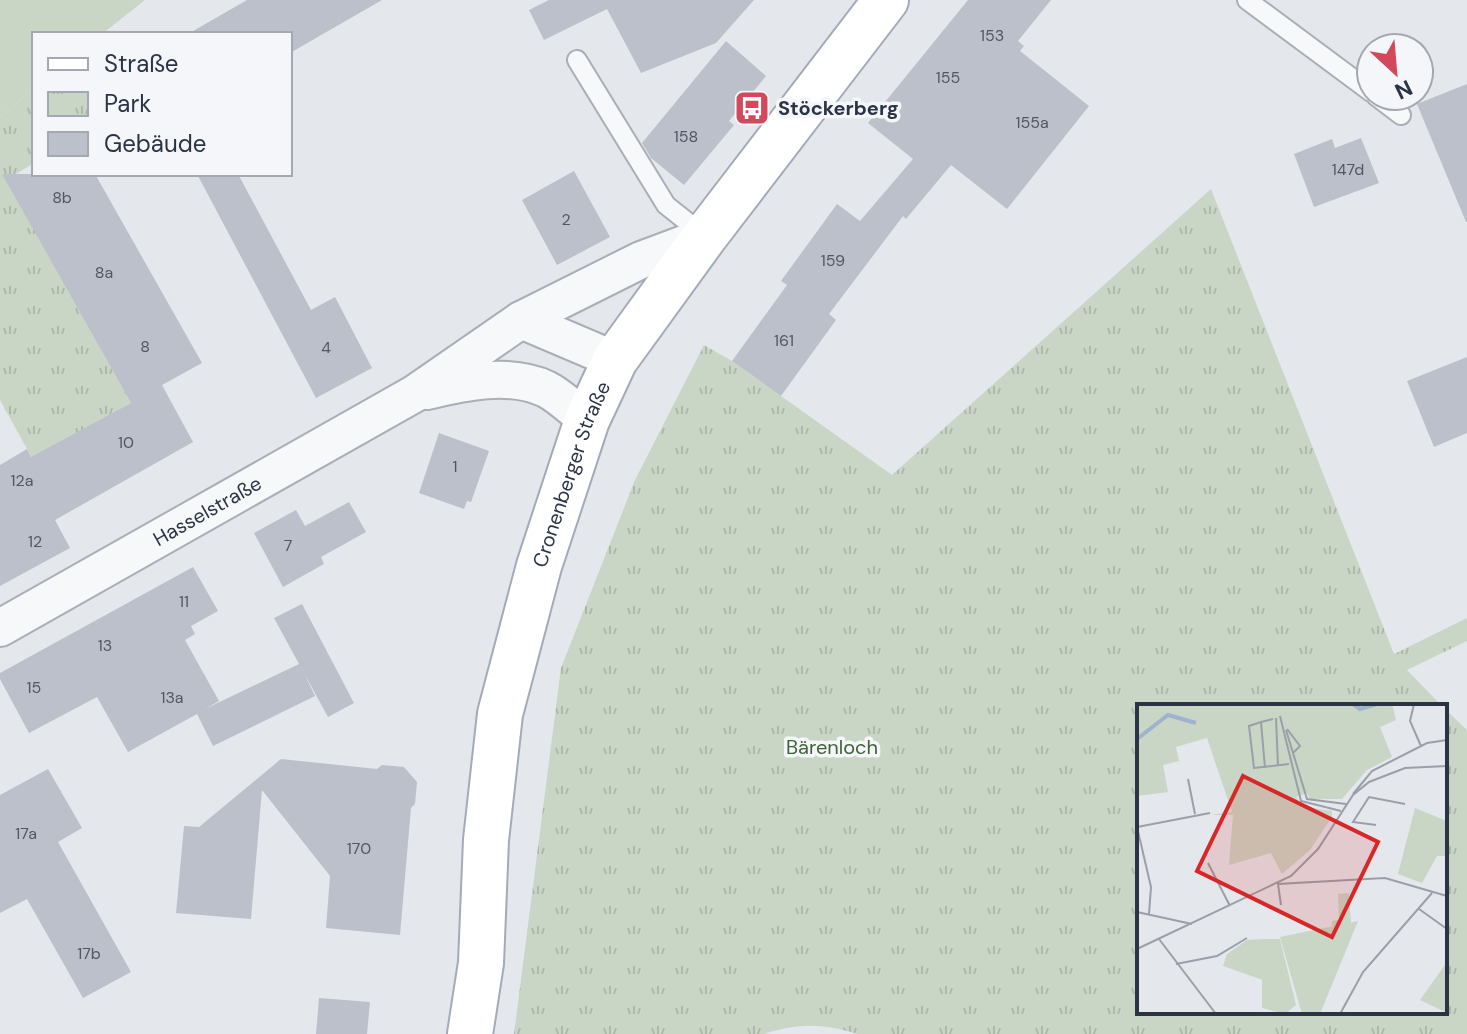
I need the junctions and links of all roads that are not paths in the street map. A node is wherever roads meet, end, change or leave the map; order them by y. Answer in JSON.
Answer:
{"nodes":[{"id":1,"x":886,"y":0,"type":"edge"},
{"id":2,"x":1247,"y":0,"type":"edge"},
{"id":3,"x":577,"y":60,"type":"dead end"},
{"id":4,"x":1355,"y":80,"type":"edge"},
{"id":5,"x":1397,"y":112,"type":"edge"},
{"id":6,"x":1401,"y":115,"type":"dead end"},
{"id":7,"x":705,"y":236,"type":"junction"},
{"id":8,"x":521,"y":320,"type":"junction"},
{"id":9,"x":615,"y":360,"type":"junction"},
{"id":10,"x":414,"y":394,"type":"junction"},
{"id":11,"x":587,"y":420,"type":"junction"},
{"id":12,"x":0,"y":628,"type":"edge"},
{"id":13,"x":470,"y":1034,"type":"edge"}],
"edges":[{"from":1,"to":7,"type":"main road","name":"Cronenberger Straße"},
{"from":2,"to":4,"type":"lane"},
{"from":3,"to":7,"type":"lane"},
{"from":5,"to":6,"type":"lane"},
{"from":7,"to":8,"type":"street","name":"Hasselstraße"},
{"from":7,"to":9,"type":"main road","name":"Cronenberger Straße"},
{"from":8,"to":9,"type":"street"},
{"from":8,"to":10,"type":"street","name":"Hasselstraße"},
{"from":9,"to":11,"type":"main road","name":"Cronenberger Straße"},
{"from":10,"to":11,"type":"street","name":"Hasselstraße"},
{"from":10,"to":12,"type":"street","name":"Hasselstraße"},
{"from":11,"to":13,"type":"main road","name":"Cronenberger Straße"}]}
